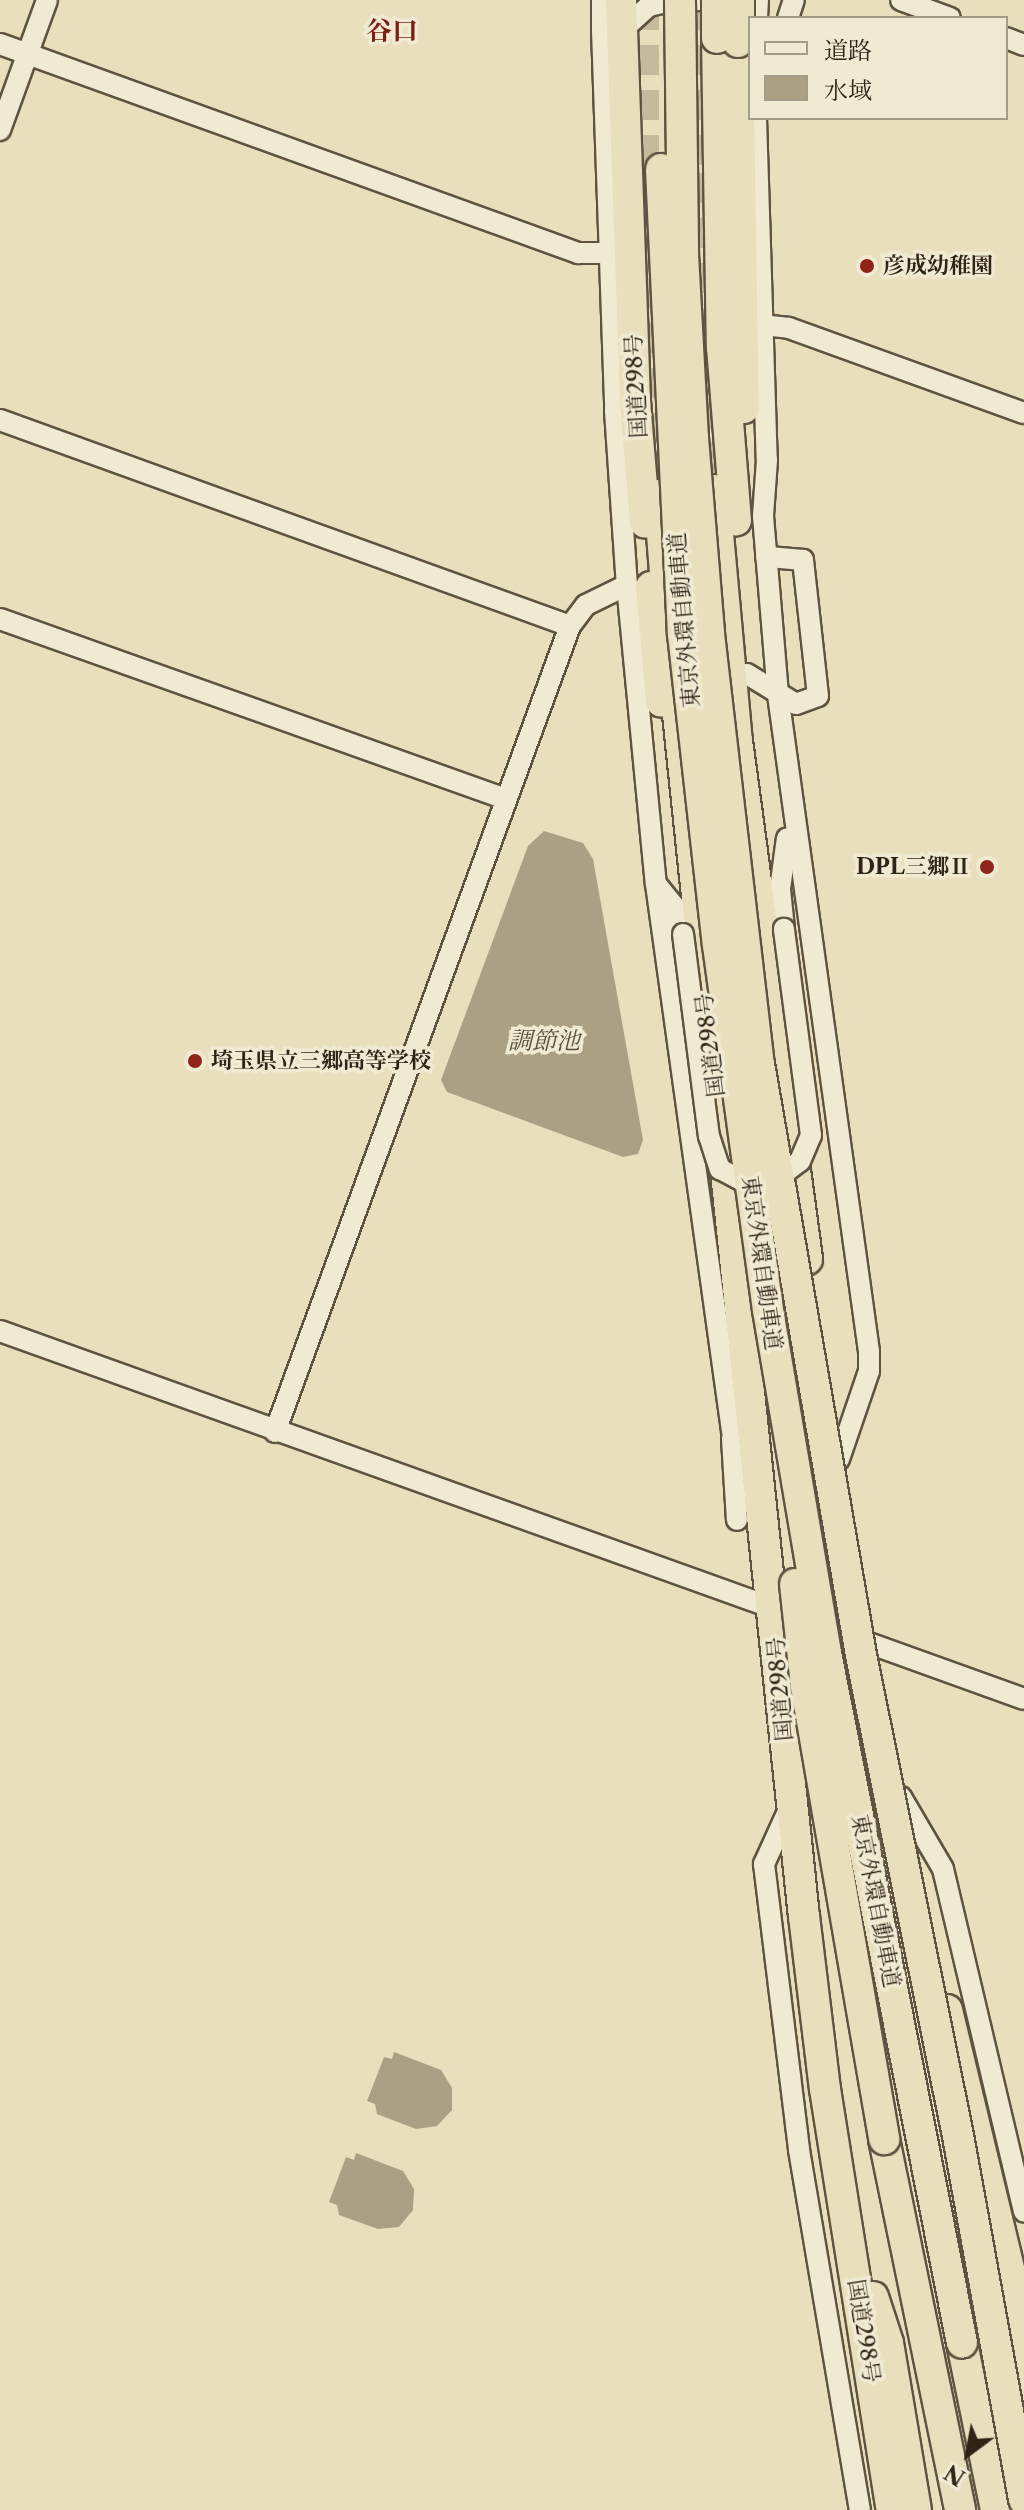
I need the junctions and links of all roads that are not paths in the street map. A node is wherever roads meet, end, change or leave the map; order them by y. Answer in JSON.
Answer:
{"nodes":[{"id":1,"x":47,"y":0,"type":"edge"},
{"id":2,"x":660,"y":0,"type":"edge"},
{"id":3,"x":680,"y":0,"type":"edge"},
{"id":4,"x":717,"y":0,"type":"edge"},
{"id":5,"x":739,"y":0,"type":"edge"},
{"id":6,"x":901,"y":0,"type":"edge"},
{"id":7,"x":613,"y":15,"type":"edge"},
{"id":8,"x":945,"y":16,"type":"edge"},
{"id":9,"x":735,"y":35,"type":"edge"},
{"id":10,"x":0,"y":44,"type":"edge"},
{"id":11,"x":27,"y":54,"type":"junction"},
{"id":12,"x":756,"y":120,"type":"edge"},
{"id":13,"x":0,"y":130,"type":"edge"},
{"id":14,"x":609,"y":253,"type":"junction"},
{"id":15,"x":762,"y":325,"type":"junction"},
{"id":16,"x":625,"y":406,"type":"junction"},
{"id":17,"x":1024,"y":413,"type":"edge"},
{"id":18,"x":0,"y":420,"type":"edge"},
{"id":19,"x":724,"y":482,"type":"junction"},
{"id":20,"x":659,"y":495,"type":"tunnel mouth"},
{"id":21,"x":766,"y":557,"type":"junction"},
{"id":22,"x":627,"y":585,"type":"junction"},
{"id":23,"x":0,"y":619,"type":"edge"},
{"id":24,"x":570,"y":626,"type":"junction"},
{"id":25,"x":747,"y":674,"type":"junction"},
{"id":26,"x":778,"y":695,"type":"junction"},
{"id":27,"x":506,"y":799,"type":"junction"},
{"id":28,"x":791,"y":806,"type":"junction"},
{"id":29,"x":752,"y":856,"type":"junction"},
{"id":30,"x":690,"y":865,"type":"junction"},
{"id":31,"x":656,"y":884,"type":"junction"},
{"id":32,"x":768,"y":1310,"type":"junction"},
{"id":33,"x":0,"y":1331,"type":"edge"},
{"id":34,"x":732,"y":1431,"type":"junction"},
{"id":35,"x":275,"y":1432,"type":"junction"},
{"id":36,"x":839,"y":1459,"type":"junction"},
{"id":37,"x":762,"y":1488,"type":"junction"},
{"id":38,"x":737,"y":1520,"type":"dead end"},
{"id":39,"x":773,"y":1608,"type":"junction"},
{"id":40,"x":870,"y":1645,"type":"junction"},
{"id":41,"x":1024,"y":1699,"type":"edge"},
{"id":42,"x":901,"y":1797,"type":"junction"},
{"id":43,"x":791,"y":1805,"type":"junction"},
{"id":44,"x":978,"y":2151,"type":"junction"},
{"id":45,"x":845,"y":2212,"type":"junction"},
{"id":46,"x":1024,"y":2212,"type":"edge"},
{"id":47,"x":1024,"y":2331,"type":"edge"},
{"id":48,"x":1024,"y":2399,"type":"edge"},
{"id":49,"x":938,"y":2416,"type":"junction"},
{"id":50,"x":1024,"y":2500,"type":"edge"},
{"id":51,"x":860,"y":2510,"type":"edge"},
{"id":52,"x":892,"y":2510,"type":"edge"},
{"id":53,"x":916,"y":2510,"type":"edge"},
{"id":54,"x":951,"y":2510,"type":"edge"},
{"id":55,"x":960,"y":2510,"type":"edge"},
{"id":56,"x":996,"y":2510,"type":"edge"}],
"edges":[{"from":1,"to":11,"type":"street"},
{"from":2,"to":32,"type":"highway","name":"東京外環自動車道","bridge":true},
{"from":3,"to":50,"type":"highway","name":"東京外環自動車道","bridge":true},
{"from":4,"to":9,"type":"highway","bridge":true},
{"from":5,"to":9,"type":"highway","bridge":true},
{"from":6,"to":8,"type":"street"},
{"from":7,"to":9,"type":"street"},
{"from":7,"to":14,"type":"street"},
{"from":7,"to":16,"type":"highway","name":"国道298号"},
{"from":9,"to":19,"type":"highway"},
{"from":10,"to":11,"type":"street"},
{"from":11,"to":13,"type":"street"},
{"from":11,"to":14,"type":"street"},
{"from":12,"to":15,"type":"street"},
{"from":14,"to":16,"type":"street"},
{"from":15,"to":17,"type":"street"},
{"from":15,"to":21,"type":"street"},
{"from":16,"to":22,"type":"street"},
{"from":16,"to":30,"type":"highway","name":"国道298号"},
{"from":18,"to":24,"type":"street"},
{"from":19,"to":25,"type":"highway"},
{"from":19,"to":29,"type":"highway"},
{"from":20,"to":30,"type":"highway","name":"国道298号"},
{"from":21,"to":26,"type":"street"},
{"from":21,"to":26,"type":"street"},
{"from":22,"to":24,"type":"street"},
{"from":22,"to":31,"type":"street"},
{"from":23,"to":27,"type":"street"},
{"from":24,"to":27,"type":"street"},
{"from":25,"to":26,"type":"street"},
{"from":25,"to":29,"type":"highway"},
{"from":26,"to":28,"type":"street"},
{"from":27,"to":35,"type":"street"},
{"from":28,"to":31,"type":"street","bridge":true},
{"from":28,"to":36,"type":"street"},
{"from":29,"to":36,"type":"highway"},
{"from":30,"to":37,"type":"highway","name":"国道298号"},
{"from":31,"to":34,"type":"street"},
{"from":32,"to":49,"type":"highway","bridge":true},
{"from":32,"to":56,"type":"highway","name":"東京外環自動車道","bridge":true},
{"from":33,"to":35,"type":"street"},
{"from":34,"to":37,"type":"street"},
{"from":34,"to":38,"type":"street"},
{"from":35,"to":39,"type":"street"},
{"from":36,"to":40,"type":"highway"},
{"from":37,"to":39,"type":"highway","name":"国道298号"},
{"from":39,"to":40,"type":"street"},
{"from":39,"to":43,"type":"highway","name":"国道298号"},
{"from":40,"to":41,"type":"street"},
{"from":40,"to":42,"type":"highway"},
{"from":42,"to":44,"type":"highway"},
{"from":42,"to":46,"type":"street"},
{"from":43,"to":45,"type":"highway","name":"国道298号"},
{"from":43,"to":51,"type":"street"},
{"from":44,"to":47,"type":"highway"},
{"from":44,"to":48,"type":"highway"},
{"from":45,"to":52,"type":"highway","name":"国道298号"},
{"from":45,"to":53,"type":"highway"},
{"from":49,"to":54,"type":"highway"},
{"from":49,"to":55,"type":"highway"}]}
